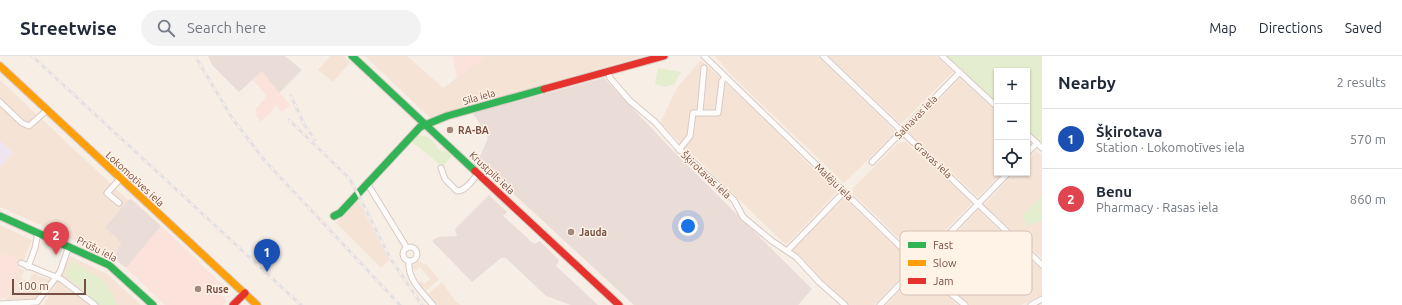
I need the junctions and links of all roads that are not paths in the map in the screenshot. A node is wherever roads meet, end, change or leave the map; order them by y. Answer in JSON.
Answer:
{"nodes":[{"id":1,"x":352,"y":56,"type":"edge"},
{"id":2,"x":664,"y":56,"type":"edge"},
{"id":3,"x":704,"y":56,"type":"edge"},
{"id":4,"x":823,"y":56,"type":"edge"},
{"id":5,"x":942,"y":56,"type":"edge"},
{"id":6,"x":0,"y":66,"type":"edge"},
{"id":7,"x":704,"y":68,"type":"dead end"},
{"id":8,"x":608,"y":71,"type":"junction"},
{"id":9,"x":960,"y":72,"type":"junction"},
{"id":10,"x":725,"y":77,"type":"junction"},
{"id":11,"x":0,"y":102,"type":"edge"},
{"id":12,"x":994,"y":104,"type":"edge"},
{"id":13,"x":47,"y":110,"type":"junction"},
{"id":14,"x":700,"y":112,"type":"junction"},
{"id":15,"x":426,"y":124,"type":"junction"},
{"id":16,"x":902,"y":131,"type":"junction"},
{"id":17,"x":1030,"y":137,"type":"edge"},
{"id":18,"x":1037,"y":143,"type":"junction"},
{"id":19,"x":1042,"y":148,"type":"edge"},
{"id":20,"x":679,"y":150,"type":"junction"},
{"id":21,"x":1030,"y":150,"type":"edge"},
{"id":22,"x":872,"y":162,"type":"dead end"},
{"id":23,"x":441,"y":168,"type":"dead end"},
{"id":24,"x":478,"y":174,"type":"junction"},
{"id":25,"x":1005,"y":176,"type":"edge"},
{"id":26,"x":120,"y":179,"type":"junction"},
{"id":27,"x":367,"y":183,"type":"junction"},
{"id":28,"x":844,"y":192,"type":"junction"},
{"id":29,"x":119,"y":203,"type":"dead end"},
{"id":30,"x":978,"y":203,"type":"junction"},
{"id":31,"x":0,"y":216,"type":"edge"},
{"id":32,"x":334,"y":216,"type":"dead end"},
{"id":33,"x":951,"y":231,"type":"edge"},
{"id":34,"x":1007,"y":231,"type":"edge"},
{"id":35,"x":38,"y":232,"type":"junction"},
{"id":36,"x":69,"y":246,"type":"junction"},
{"id":37,"x":900,"y":246,"type":"edge"},
{"id":38,"x":407,"y":248,"type":"junction"},
{"id":39,"x":786,"y":251,"type":"junction"},
{"id":40,"x":1032,"y":254,"type":"edge"},
{"id":41,"x":409,"y":261,"type":"junction"},
{"id":42,"x":21,"y":263,"type":"dead end"},
{"id":43,"x":1042,"y":264,"type":"edge"},
{"id":44,"x":28,"y":266,"type":"junction"},
{"id":45,"x":56,"y":278,"type":"junction"},
{"id":46,"x":900,"y":284,"type":"edge"},
{"id":47,"x":245,"y":293,"type":"junction"},
{"id":48,"x":953,"y":295,"type":"edge"},
{"id":49,"x":1042,"y":299,"type":"edge"},
{"id":50,"x":0,"y":304,"type":"edge"},
{"id":51,"x":95,"y":305,"type":"edge"},
{"id":52,"x":153,"y":305,"type":"edge"},
{"id":53,"x":233,"y":305,"type":"edge"},
{"id":54,"x":257,"y":305,"type":"edge"},
{"id":55,"x":433,"y":305,"type":"edge"},
{"id":56,"x":618,"y":305,"type":"edge"},
{"id":57,"x":845,"y":305,"type":"edge"},
{"id":58,"x":880,"y":305,"type":"edge"},
{"id":59,"x":965,"y":305,"type":"edge"},
{"id":60,"x":1031,"y":305,"type":"edge"}],
"edges":[{"from":1,"to":15,"type":"street","name":"Krustpils iela"},
{"from":2,"to":8,"type":"street","name":"Sila iela"},
{"from":3,"to":10,"type":"street","name":"Malēju iela"},
{"from":4,"to":16,"type":"street","name":"Gravas iela"},
{"from":5,"to":9,"type":"street"},
{"from":6,"to":13,"type":"street","name":"Lokomotīves iela"},
{"from":7,"to":14,"type":"street"},
{"from":8,"to":15,"type":"street","name":"Sila iela"},
{"from":8,"to":20,"type":"street","name":"Šķirotavas iela"},
{"from":9,"to":12,"type":"street"},
{"from":9,"to":16,"type":"street","name":"Salnavas iela"},
{"from":10,"to":14,"type":"street"},
{"from":10,"to":28,"type":"street","name":"Malēju iela"},
{"from":11,"to":13,"type":"street"},
{"from":13,"to":26,"type":"street","name":"Lokomotīves iela"},
{"from":14,"to":20,"type":"street"},
{"from":15,"to":24,"type":"street","name":"Krustpils iela"},
{"from":15,"to":27,"type":"street","name":"Sila iela"},
{"from":16,"to":22,"type":"street","name":"Salnavas iela"},
{"from":16,"to":30,"type":"street","name":"Gravas iela"},
{"from":17,"to":18,"type":"street"},
{"from":18,"to":19,"type":"street"},
{"from":18,"to":21,"type":"street"},
{"from":20,"to":39,"type":"street","name":"Šķirotavas iela"},
{"from":23,"to":24,"type":"street"},
{"from":24,"to":56,"type":"street","name":"Krustpils iela"},
{"from":25,"to":30,"type":"street"},
{"from":26,"to":29,"type":"street"},
{"from":26,"to":47,"type":"street","name":"Lokomotīves iela"},
{"from":27,"to":32,"type":"street","name":"Sila iela"},
{"from":27,"to":38,"type":"street"},
{"from":28,"to":37,"type":"street","name":"Malēju iela"},
{"from":28,"to":39,"type":"street"},
{"from":30,"to":33,"type":"street"},
{"from":30,"to":34,"type":"street","name":"Gravas iela"},
{"from":31,"to":35,"type":"street","name":"Prūšu iela"},
{"from":35,"to":36,"type":"street","name":"Prūšu iela"},
{"from":35,"to":44,"type":"street"},
{"from":36,"to":45,"type":"street"},
{"from":36,"to":52,"type":"street","name":"Prūšu iela"},
{"from":38,"to":41,"type":"street"},
{"from":38,"to":41,"type":"street"},
{"from":39,"to":57,"type":"street","name":"Šķirotavas iela"},
{"from":40,"to":43,"type":"street","name":"Gravas iela"},
{"from":41,"to":55,"type":"street"},
{"from":42,"to":44,"type":"street"},
{"from":44,"to":45,"type":"street"},
{"from":45,"to":50,"type":"street"},
{"from":45,"to":51,"type":"street"},
{"from":46,"to":58,"type":"street"},
{"from":47,"to":53,"type":"street"},
{"from":47,"to":54,"type":"street","name":"Lokomotīves iela"},
{"from":48,"to":59,"type":"street","name":"Malēju iela"},
{"from":49,"to":60,"type":"street"}]}
